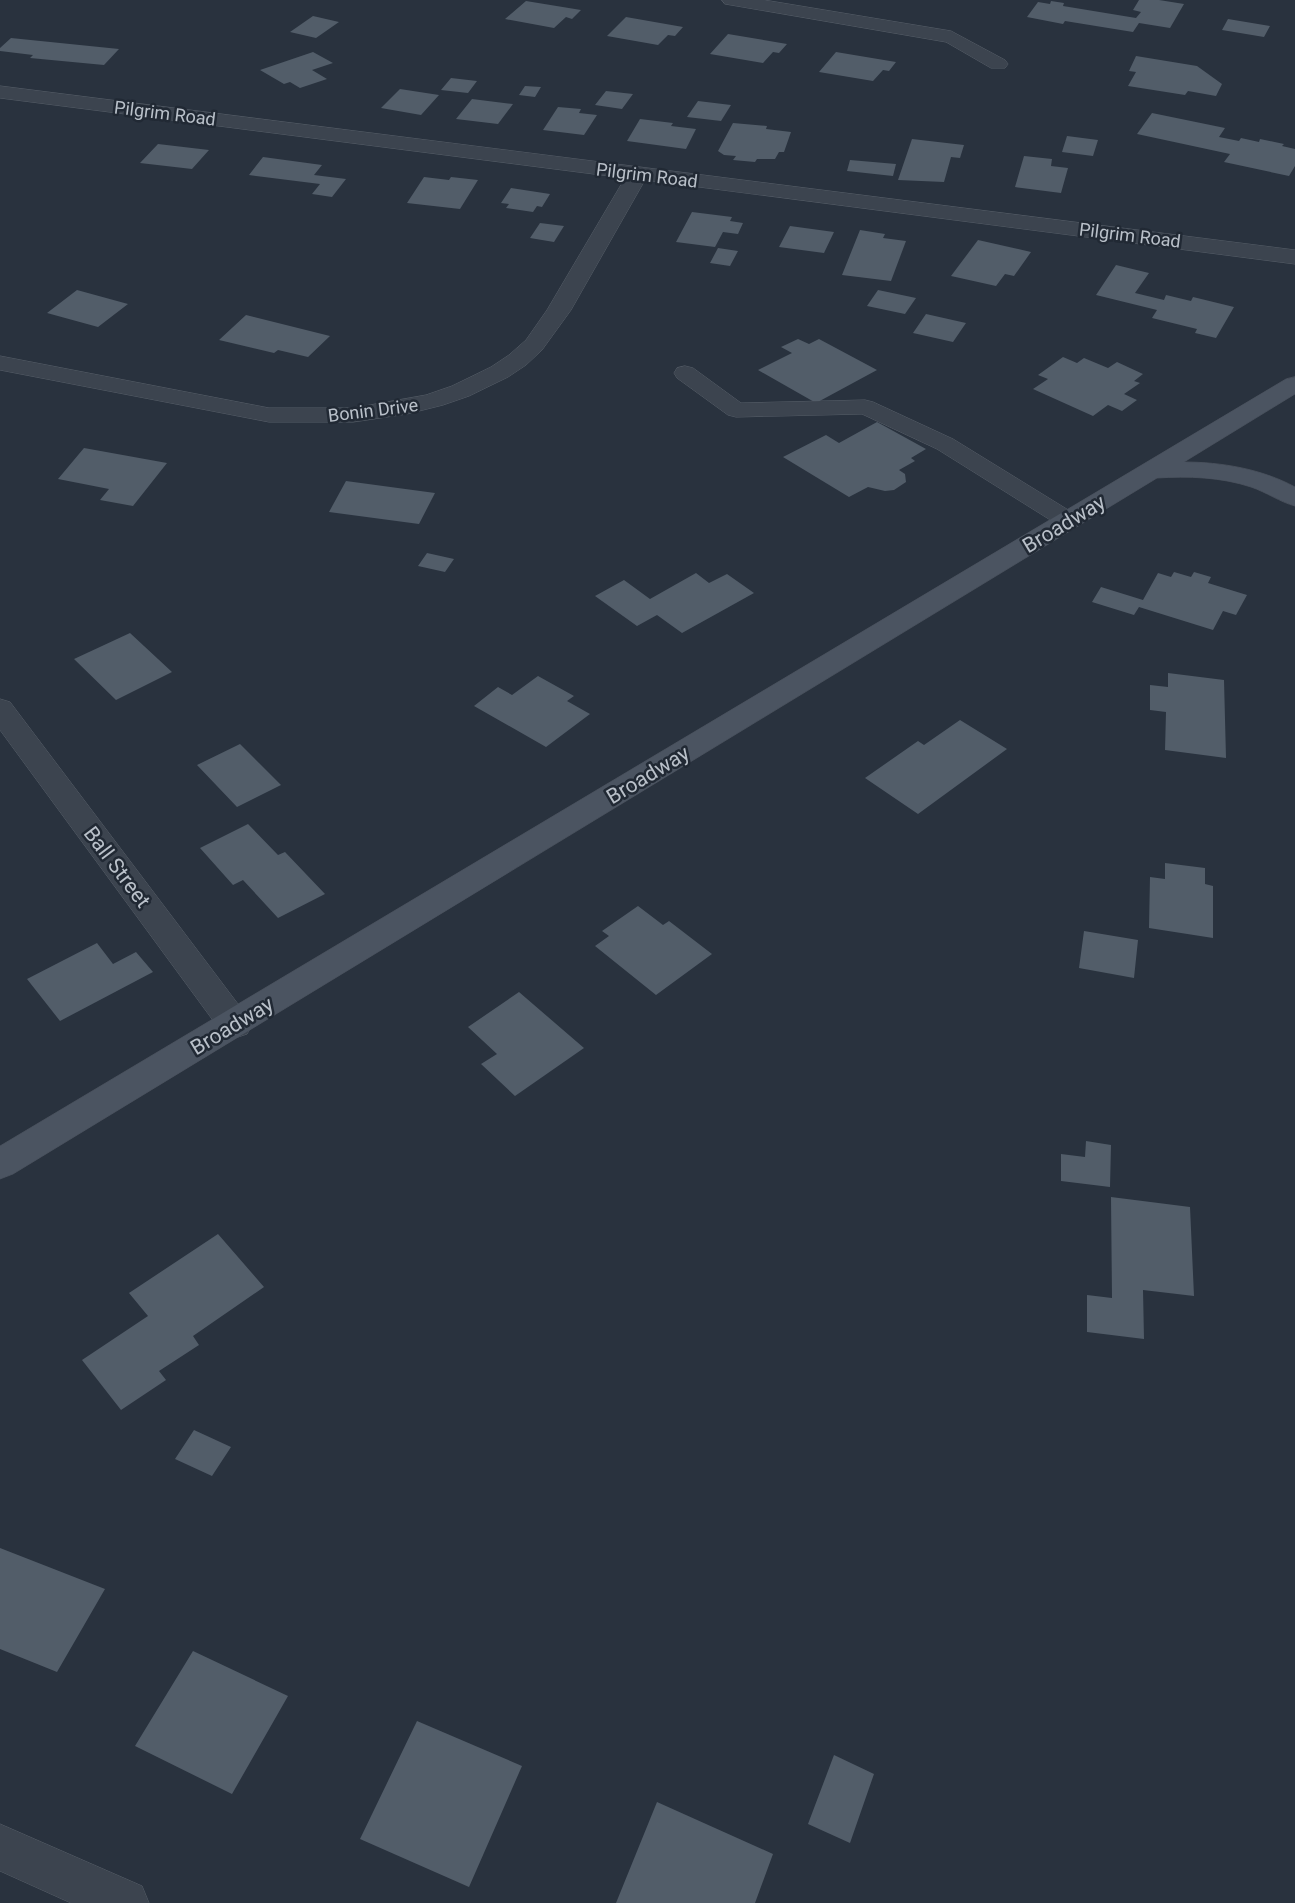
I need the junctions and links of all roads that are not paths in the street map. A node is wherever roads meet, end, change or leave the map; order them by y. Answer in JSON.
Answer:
{"nodes":[{"id":1,"x":731,"y":0,"type":"edge"},
{"id":2,"x":998,"y":64,"type":"dead end"},
{"id":3,"x":0,"y":92,"type":"edge"},
{"id":4,"x":638,"y":174,"type":"junction"},
{"id":5,"x":1295,"y":257,"type":"edge"},
{"id":6,"x":0,"y":363,"type":"edge"},
{"id":7,"x":685,"y":373,"type":"dead end"},
{"id":8,"x":1292,"y":394,"type":"edge"},
{"id":9,"x":1150,"y":471,"type":"junction"},
{"id":10,"x":1295,"y":498,"type":"edge"},
{"id":11,"x":1069,"y":520,"type":"junction"},
{"id":12,"x":0,"y":710,"type":"edge"},
{"id":13,"x":235,"y":1025,"type":"junction"},
{"id":14,"x":0,"y":1164,"type":"edge"},
{"id":15,"x":0,"y":1847,"type":"edge"},
{"id":16,"x":125,"y":1903,"type":"edge"}],
"edges":[{"from":1,"to":2,"type":"street"},
{"from":3,"to":4,"type":"street","name":"Pilgrim Road"},
{"from":4,"to":5,"type":"street","name":"Pilgrim Road"},
{"from":4,"to":6,"type":"street","name":"Bonin Drive"},
{"from":7,"to":11,"type":"lane"},
{"from":8,"to":9,"type":"main road","name":"Broadway"},
{"from":9,"to":10,"type":"main road"},
{"from":9,"to":11,"type":"main road","name":"Broadway"},
{"from":11,"to":13,"type":"main road","name":"Broadway"},
{"from":12,"to":13,"type":"street","name":"Ball Street"},
{"from":13,"to":14,"type":"main road","name":"Broadway"},
{"from":15,"to":16,"type":"street"}]}
